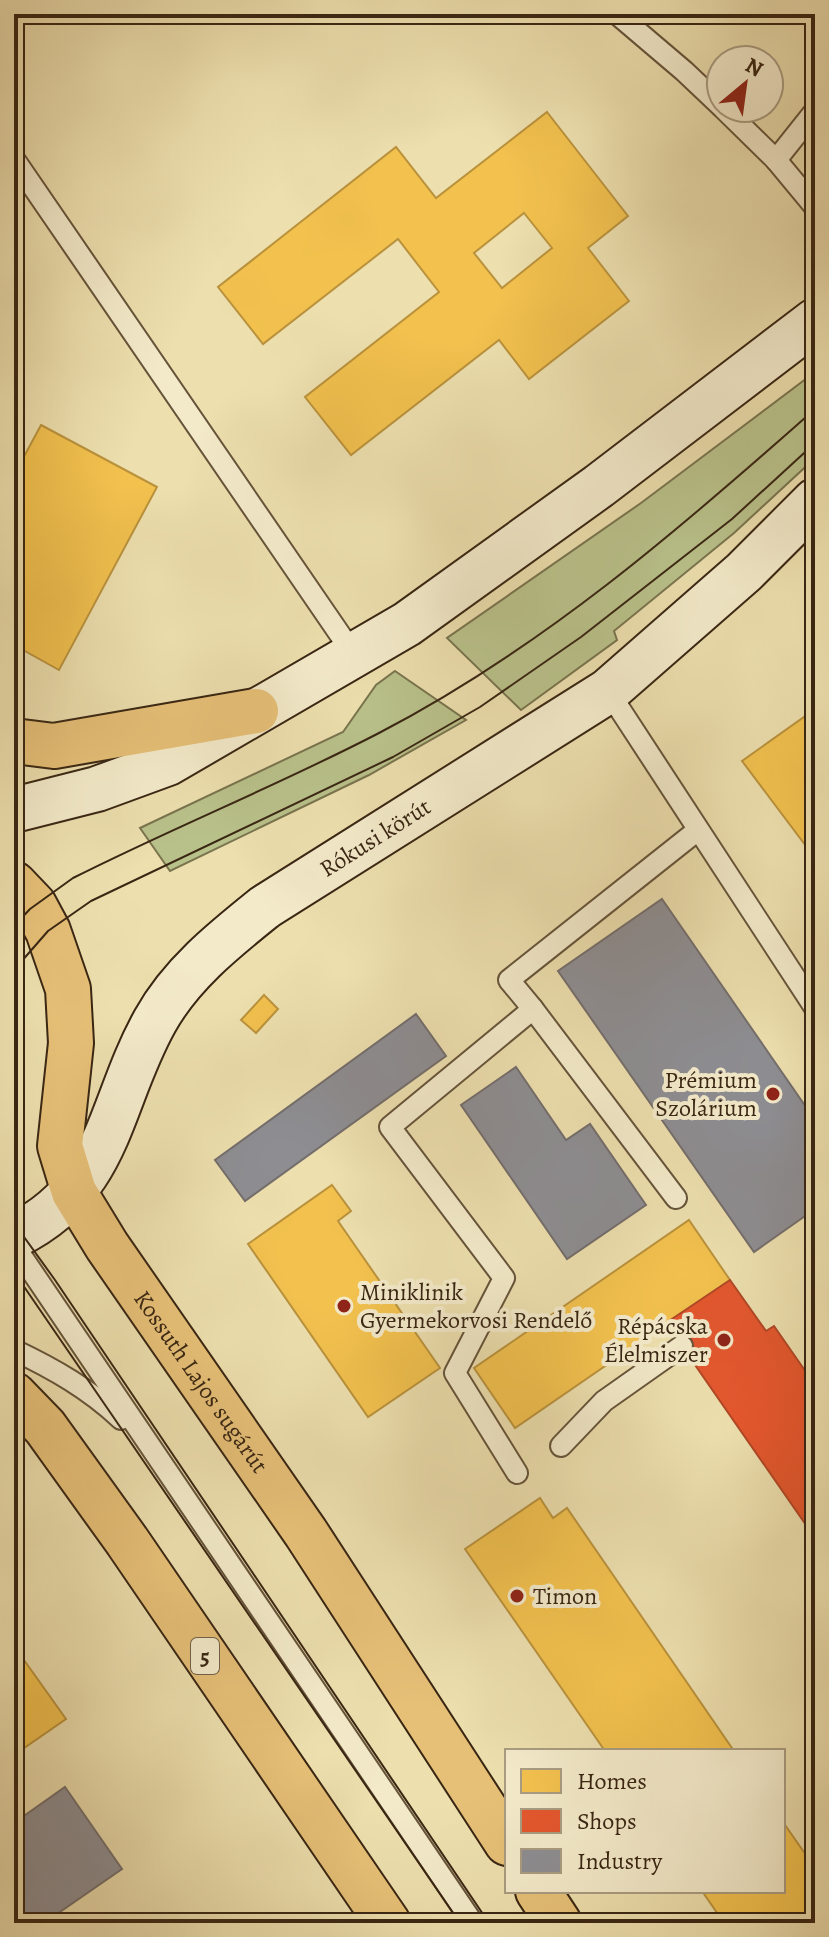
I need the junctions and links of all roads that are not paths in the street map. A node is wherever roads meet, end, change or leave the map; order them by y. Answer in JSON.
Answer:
{"nodes":[{"id":1,"x":617,"y":14,"type":"edge"},
{"id":2,"x":705,"y":91,"type":"edge"},
{"id":3,"x":815,"y":111,"type":"edge"},
{"id":4,"x":739,"y":124,"type":"edge"},
{"id":5,"x":14,"y":159,"type":"edge"},
{"id":6,"x":776,"y":160,"type":"junction"},
{"id":7,"x":815,"y":207,"type":"edge"},
{"id":8,"x":815,"y":321,"type":"edge"},
{"id":9,"x":815,"y":501,"type":"edge"},
{"id":10,"x":354,"y":655,"type":"junction"},
{"id":11,"x":608,"y":691,"type":"junction"},
{"id":12,"x":256,"y":711,"type":"junction"},
{"id":13,"x":14,"y":741,"type":"edge"},
{"id":14,"x":14,"y":810,"type":"edge"},
{"id":15,"x":698,"y":830,"type":"junction"},
{"id":16,"x":14,"y":884,"type":"edge"},
{"id":17,"x":815,"y":1008,"type":"edge"},
{"id":18,"x":533,"y":1009,"type":"junction"},
{"id":19,"x":74,"y":1192,"type":"junction"},
{"id":20,"x":676,"y":1198,"type":"dead end"},
{"id":21,"x":14,"y":1236,"type":"edge"},
{"id":22,"x":14,"y":1245,"type":"edge"},
{"id":23,"x":682,"y":1346,"type":"dead end"},
{"id":24,"x":14,"y":1350,"type":"edge"},
{"id":25,"x":14,"y":1395,"type":"edge"},
{"id":26,"x":148,"y":1445,"type":"junction"},
{"id":27,"x":561,"y":1446,"type":"dead end"},
{"id":28,"x":517,"y":1473,"type":"dead end"},
{"id":29,"x":505,"y":1840,"type":"edge"},
{"id":30,"x":539,"y":1893,"type":"edge"},
{"id":31,"x":388,"y":1923,"type":"edge"},
{"id":32,"x":473,"y":1923,"type":"edge"},
{"id":33,"x":559,"y":1923,"type":"edge"}],
"edges":[{"from":1,"to":2,"type":"lane"},
{"from":3,"to":6,"type":"lane"},
{"from":4,"to":6,"type":"lane"},
{"from":5,"to":10,"type":"lane"},
{"from":6,"to":7,"type":"lane"},
{"from":8,"to":10,"type":"main road"},
{"from":9,"to":11,"type":"main road","name":"Rókusi körút"},
{"from":10,"to":12,"type":"main road"},
{"from":11,"to":15,"type":"lane"},
{"from":11,"to":19,"type":"main road","name":"Rókusi körút"},
{"from":12,"to":13,"type":"main road"},
{"from":12,"to":14,"type":"main road"},
{"from":15,"to":17,"type":"lane"},
{"from":15,"to":18,"type":"lane"},
{"from":16,"to":19,"type":"main road","name":"Kossuth Lajos sugárút"},
{"from":18,"to":20,"type":"lane"},
{"from":18,"to":28,"type":"lane"},
{"from":19,"to":21,"type":"main road","name":"Rókusi körút"},
{"from":19,"to":29,"type":"main road","name":"Kossuth Lajos sugárút"},
{"from":22,"to":26,"type":"lane"},
{"from":23,"to":27,"type":"lane"},
{"from":24,"to":26,"type":"lane"},
{"from":25,"to":31,"type":"main road","number":"5"},
{"from":26,"to":32,"type":"lane"},
{"from":30,"to":33,"type":"main road"}]}
